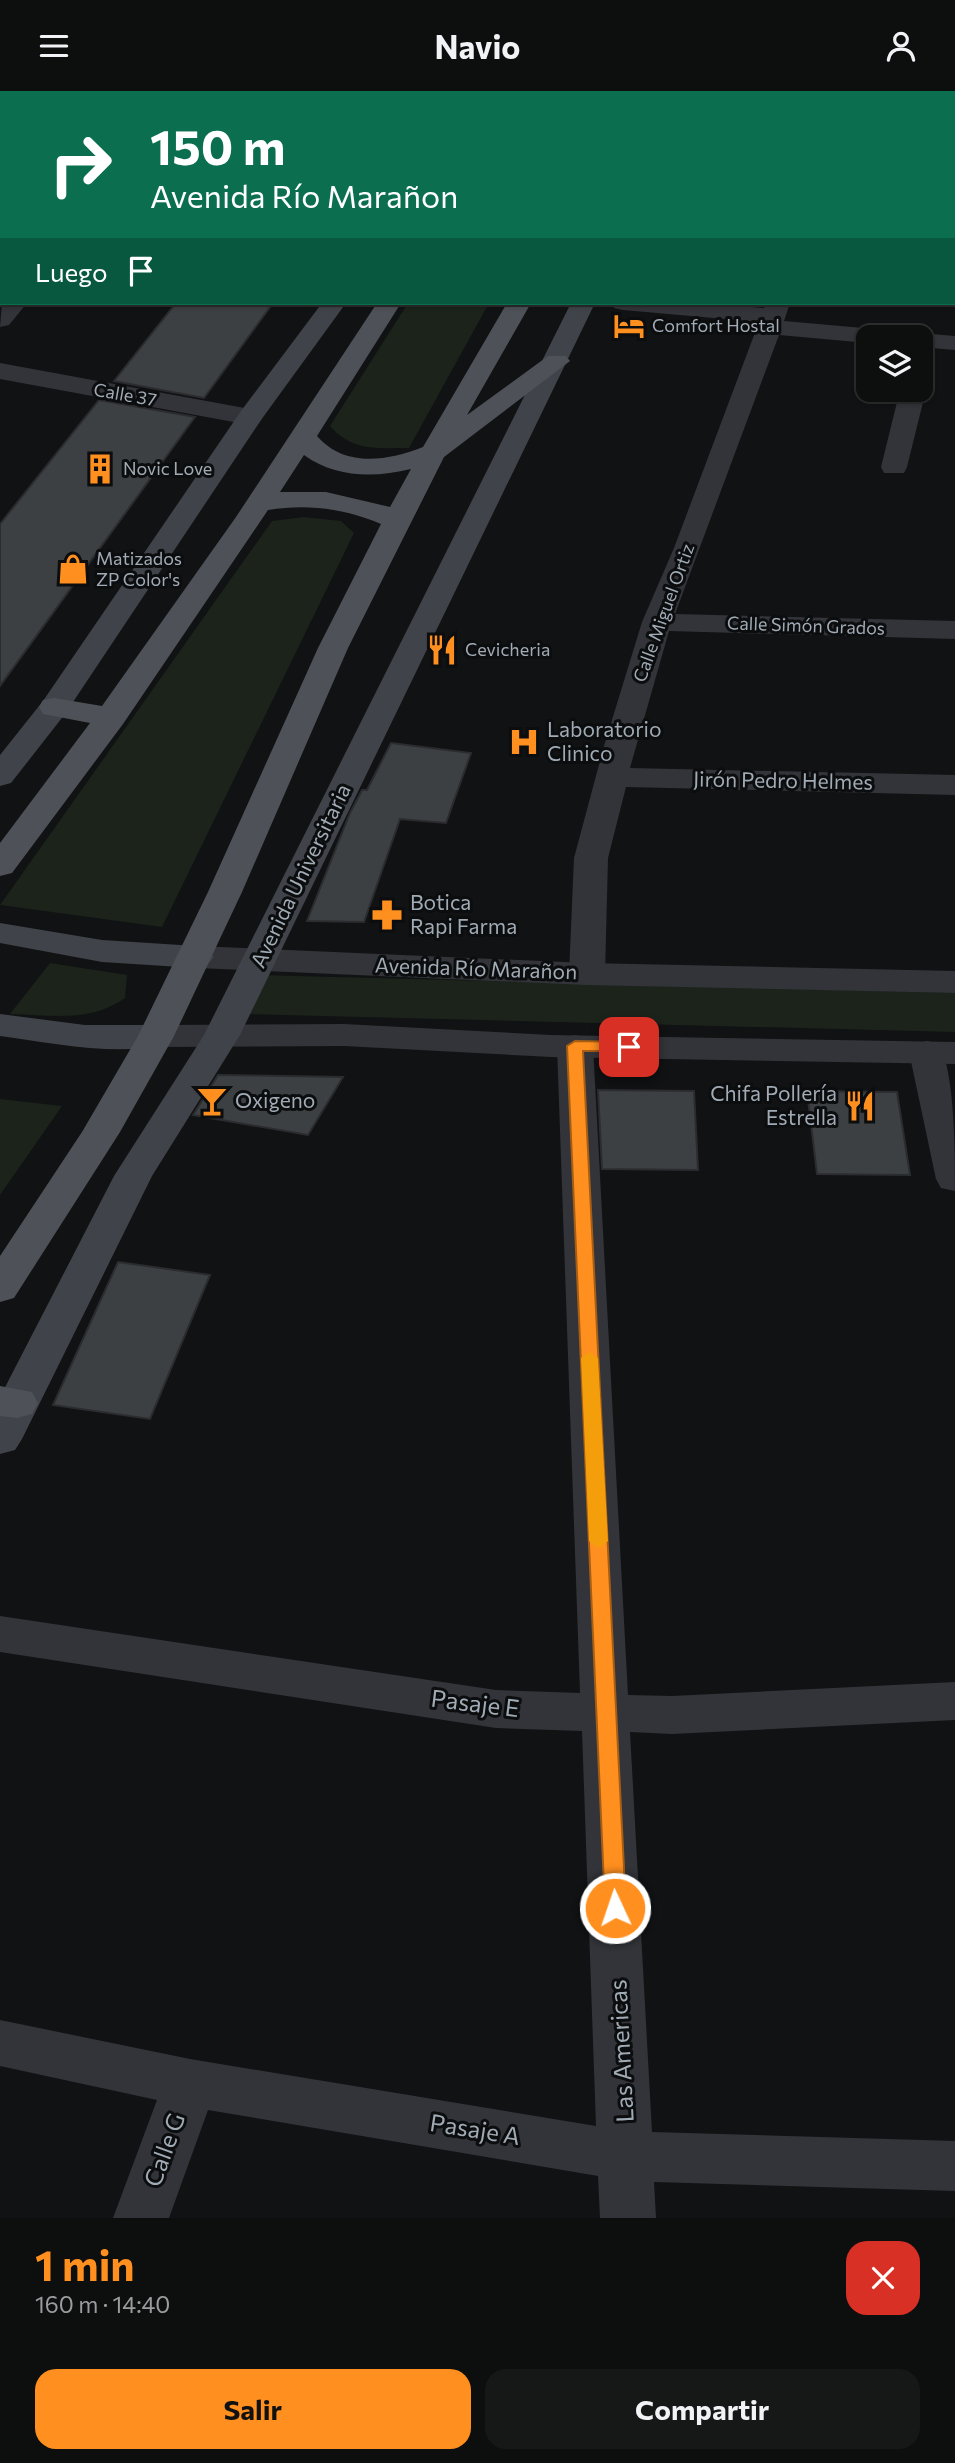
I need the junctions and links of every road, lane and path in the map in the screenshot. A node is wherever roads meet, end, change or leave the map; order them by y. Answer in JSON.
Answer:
{"nodes":[{"id":1,"x":13,"y":305,"type":"edge"},
{"id":2,"x":333,"y":305,"type":"edge"},
{"id":3,"x":387,"y":305,"type":"edge"},
{"id":4,"x":518,"y":305,"type":"edge"},
{"id":5,"x":582,"y":305,"type":"edge"},
{"id":6,"x":648,"y":305,"type":"edge"},
{"id":7,"x":773,"y":315,"type":"edge"},
{"id":8,"x":0,"y":320,"type":"edge"},
{"id":9,"x":856,"y":330,"type":"edge"},
{"id":10,"x":955,"y":342,"type":"edge"},
{"id":11,"x":933,"y":345,"type":"edge"},
{"id":12,"x":557,"y":361,"type":"junction"},
{"id":13,"x":3,"y":376,"type":"edge"},
{"id":14,"x":910,"y":402,"type":"edge"},
{"id":15,"x":250,"y":417,"type":"junction"},
{"id":16,"x":303,"y":437,"type":"junction"},
{"id":17,"x":432,"y":453,"type":"junction"},
{"id":18,"x":894,"y":467,"type":"dead end"},
{"id":19,"x":256,"y":504,"type":"junction"},
{"id":20,"x":396,"y":525,"type":"junction"},
{"id":21,"x":657,"y":622,"type":"junction"},
{"id":22,"x":955,"y":630,"type":"edge"},
{"id":23,"x":54,"y":707,"type":"junction"},
{"id":24,"x":112,"y":717,"type":"junction"},
{"id":25,"x":0,"y":776,"type":"edge"},
{"id":26,"x":612,"y":777,"type":"junction"},
{"id":27,"x":955,"y":785,"type":"edge"},
{"id":28,"x":0,"y":866,"type":"edge"},
{"id":29,"x":0,"y":933,"type":"edge"},
{"id":30,"x":196,"y":957,"type":"junction"},
{"id":31,"x":259,"y":962,"type":"junction"},
{"id":32,"x":586,"y":974,"type":"junction"},
{"id":33,"x":955,"y":982,"type":"edge"},
{"id":34,"x":0,"y":1025,"type":"edge"},
{"id":35,"x":222,"y":1035,"type":"junction"},
{"id":36,"x":156,"y":1036,"type":"junction"},
{"id":37,"x":575,"y":1046,"type":"junction"},
{"id":38,"x":941,"y":1052,"type":"edge"},
{"id":39,"x":955,"y":1179,"type":"edge"},
{"id":40,"x":0,"y":1288,"type":"edge"},
{"id":41,"x":6,"y":1414,"type":"edge"},
{"id":42,"x":0,"y":1635,"type":"edge"},
{"id":43,"x":955,"y":1700,"type":"edge"},
{"id":44,"x":607,"y":1715,"type":"junction"},
{"id":45,"x":0,"y":2043,"type":"edge"},
{"id":46,"x":190,"y":2083,"type":"junction"},
{"id":47,"x":626,"y":2156,"type":"junction"},
{"id":48,"x":955,"y":2166,"type":"edge"},
{"id":49,"x":141,"y":2218,"type":"edge"},
{"id":50,"x":628,"y":2218,"type":"edge"}],
"edges":[{"from":1,"to":8,"type":"street"},
{"from":2,"to":15,"type":"main road"},
{"from":3,"to":16,"type":"main road"},
{"from":4,"to":17,"type":"main road"},
{"from":5,"to":12,"type":"main road","name":"Avenida Universitaria"},
{"from":6,"to":7,"type":"street"},
{"from":7,"to":9,"type":"street"},
{"from":7,"to":21,"type":"street","name":"Calle Miguel Ortiz"},
{"from":10,"to":11,"type":"street"},
{"from":12,"to":17,"type":"main road"},
{"from":12,"to":31,"type":"main road","name":"Avenida Universitaria"},
{"from":13,"to":15,"type":"street","name":"Calle 37"},
{"from":14,"to":18,"type":"street"},
{"from":15,"to":23,"type":"main road"},
{"from":16,"to":17,"type":"main road"},
{"from":16,"to":19,"type":"main road"},
{"from":17,"to":20,"type":"main road"},
{"from":19,"to":20,"type":"main road"},
{"from":19,"to":24,"type":"main road"},
{"from":20,"to":30,"type":"main road"},
{"from":21,"to":22,"type":"street","name":"Calle Simón Grados"},
{"from":21,"to":26,"type":"street","name":"Calle Miguel Ortiz"},
{"from":23,"to":24,"type":"main road"},
{"from":23,"to":25,"type":"main road"},
{"from":24,"to":28,"type":"main road"},
{"from":26,"to":27,"type":"street","name":"Jirón Pedro Helmes"},
{"from":26,"to":32,"type":"street","name":"Calle Miguel Ortiz"},
{"from":29,"to":30,"type":"main road","name":"Avenida Río Marañon"},
{"from":30,"to":31,"type":"street","name":"Avenida Río Marañon"},
{"from":30,"to":36,"type":"main road"},
{"from":31,"to":32,"type":"street","name":"Avenida Río Marañon"},
{"from":31,"to":35,"type":"main road","name":"Avenida Universitaria"},
{"from":32,"to":33,"type":"street","name":"Avenida Río Marañon"},
{"from":34,"to":36,"type":"main road"},
{"from":35,"to":36,"type":"street"},
{"from":35,"to":37,"type":"street"},
{"from":35,"to":41,"type":"main road","name":"Avenida Universitaria"},
{"from":36,"to":40,"type":"main road"},
{"from":37,"to":38,"type":"street"},
{"from":37,"to":44,"type":"street","name":"Las Americas"},
{"from":38,"to":39,"type":"street"},
{"from":42,"to":44,"type":"street","name":"Pasaje E"},
{"from":43,"to":44,"type":"street","name":"Pasaje E"},
{"from":44,"to":47,"type":"street","name":"Las Americas"},
{"from":45,"to":46,"type":"street","name":"Pasaje A"},
{"from":46,"to":47,"type":"street","name":"Pasaje A"},
{"from":46,"to":49,"type":"street","name":"Calle G"},
{"from":47,"to":48,"type":"street","name":"Pasaje A"},
{"from":47,"to":50,"type":"street","name":"Las Americas"}]}
